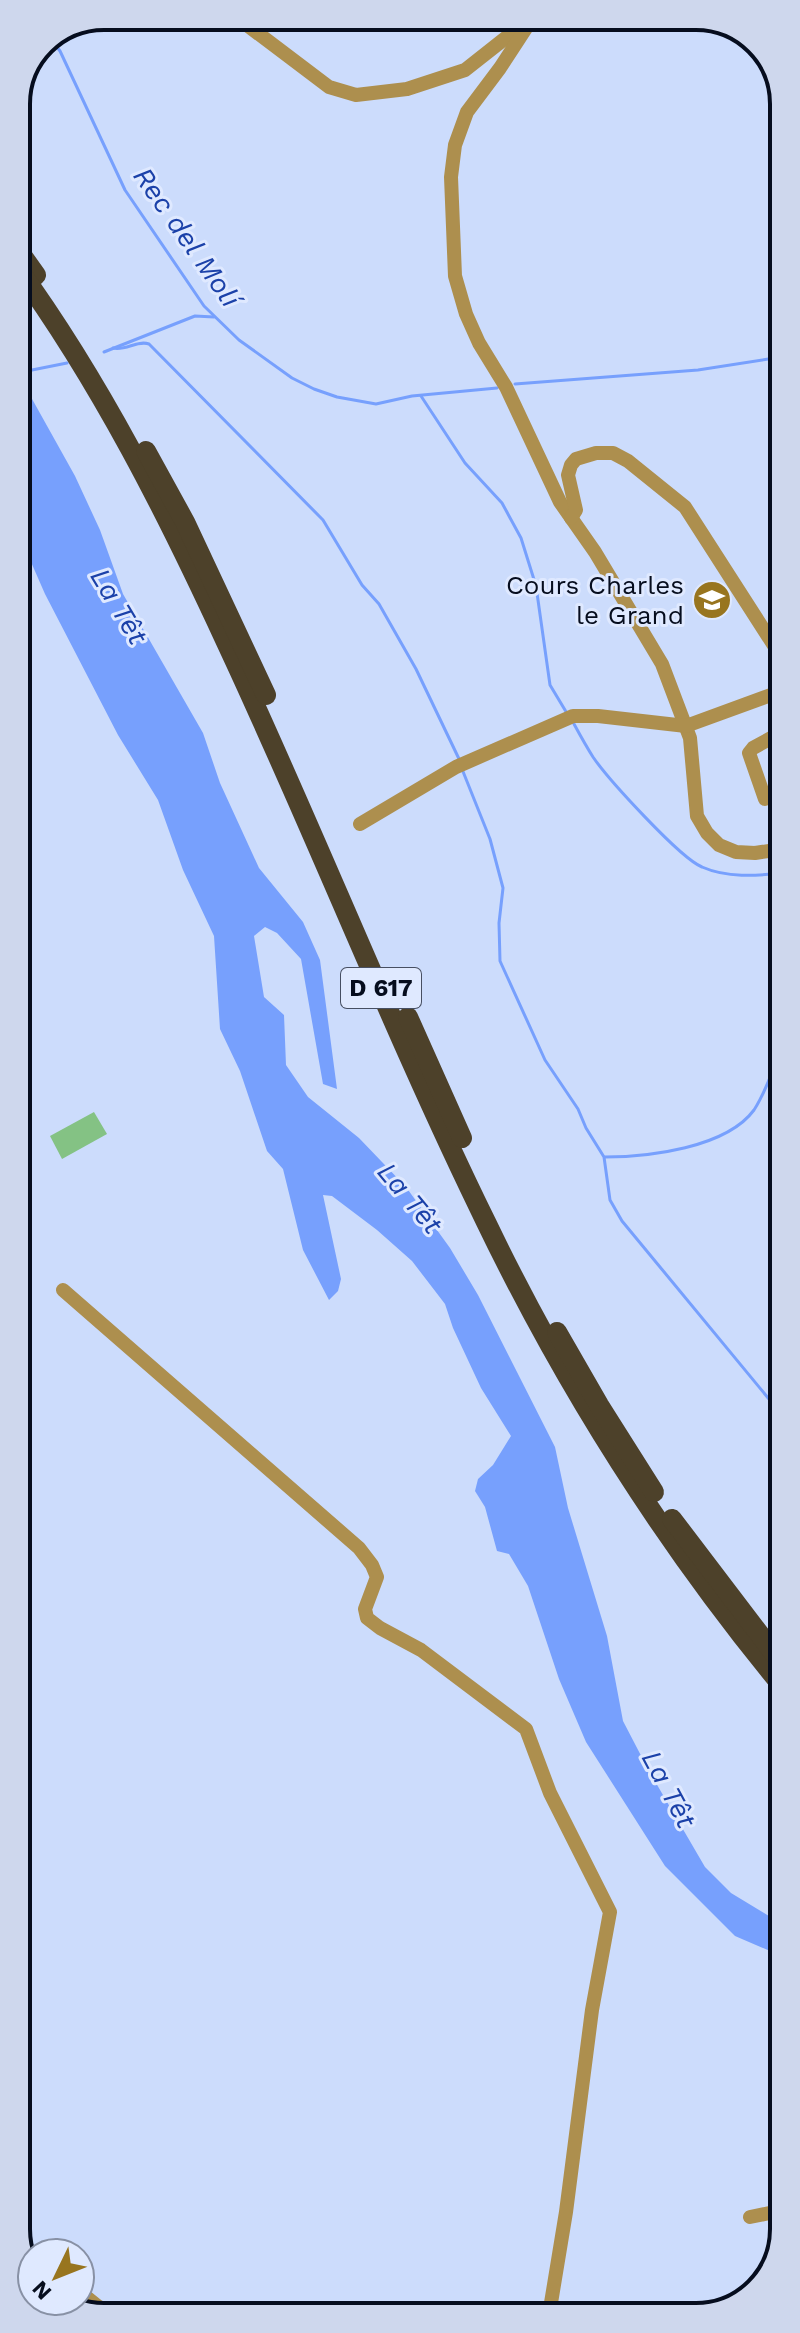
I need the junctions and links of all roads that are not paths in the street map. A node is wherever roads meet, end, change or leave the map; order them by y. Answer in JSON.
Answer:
{"nodes":[{"id":1,"x":254,"y":30,"type":"edge"},
{"id":2,"x":517,"y":30,"type":"edge"},
{"id":3,"x":523,"y":30,"type":"edge"},
{"id":4,"x":30,"y":268,"type":"edge"},
{"id":5,"x":30,"y":285,"type":"edge"},
{"id":6,"x":571,"y":518,"type":"junction"},
{"id":7,"x":770,"y":639,"type":"edge"},
{"id":8,"x":770,"y":695,"type":"edge"},
{"id":9,"x":686,"y":726,"type":"junction"},
{"id":10,"x":770,"y":739,"type":"edge"},
{"id":11,"x":765,"y":799,"type":"dead end"},
{"id":12,"x":360,"y":824,"type":"dead end"},
{"id":13,"x":770,"y":851,"type":"edge"},
{"id":14,"x":63,"y":1290,"type":"dead end"},
{"id":15,"x":770,"y":1648,"type":"edge"},
{"id":16,"x":770,"y":1671,"type":"edge"},
{"id":17,"x":770,"y":2213,"type":"edge"},
{"id":18,"x":750,"y":2217,"type":"dead end"},
{"id":19,"x":551,"y":2303,"type":"edge"}],
"edges":[{"from":1,"to":2,"type":"street"},
{"from":3,"to":6,"type":"street"},
{"from":4,"to":15,"type":"highway","number":"D 617"},
{"from":5,"to":16,"type":"highway","number":"D 617"},
{"from":6,"to":7,"type":"street"},
{"from":6,"to":9,"type":"street"},
{"from":8,"to":9,"type":"street"},
{"from":9,"to":12,"type":"street"},
{"from":9,"to":13,"type":"street"},
{"from":10,"to":11,"type":"street"},
{"from":14,"to":19,"type":"street"},
{"from":17,"to":18,"type":"street"}]}
